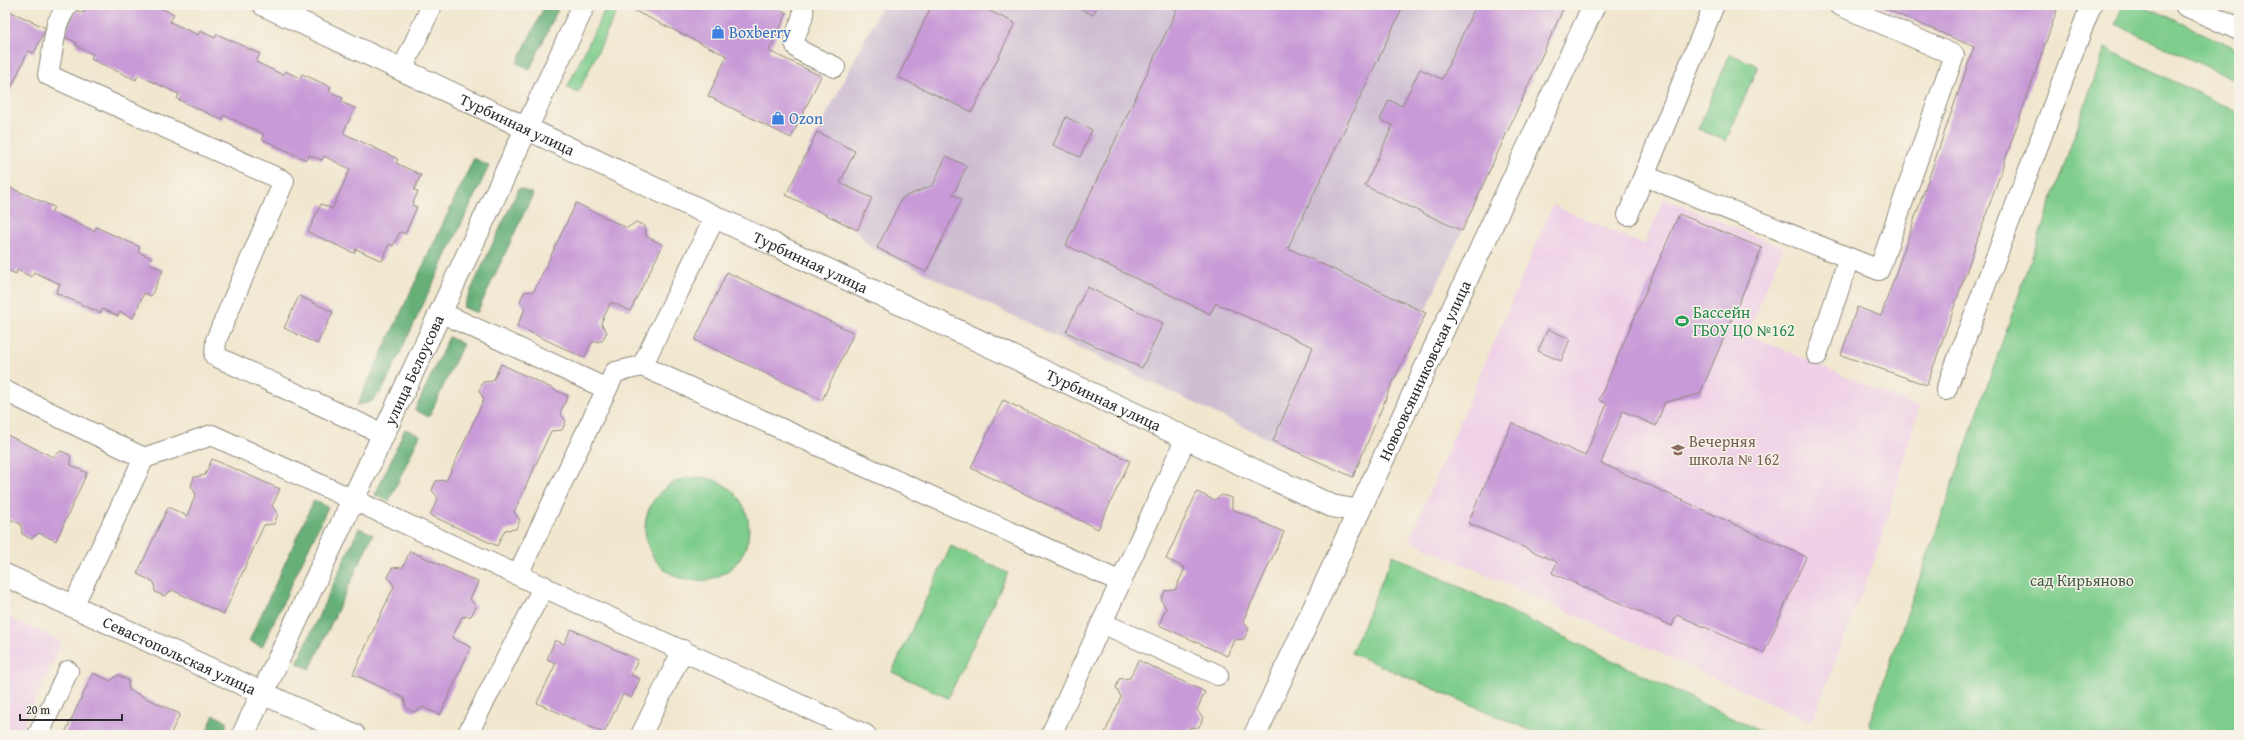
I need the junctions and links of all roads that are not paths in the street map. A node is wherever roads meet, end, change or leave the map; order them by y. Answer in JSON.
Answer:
{"nodes":[{"id":1,"x":67,"y":5,"type":"edge"},
{"id":2,"x":264,"y":5,"type":"edge"},
{"id":3,"x":432,"y":5,"type":"edge"},
{"id":4,"x":584,"y":5,"type":"edge"},
{"id":5,"x":802,"y":5,"type":"edge"},
{"id":6,"x":1594,"y":5,"type":"edge"},
{"id":7,"x":1714,"y":5,"type":"edge"},
{"id":8,"x":1839,"y":5,"type":"edge"},
{"id":9,"x":2091,"y":5,"type":"edge"},
{"id":10,"x":2186,"y":5,"type":"edge"},
{"id":11,"x":2239,"y":29,"type":"edge"},
{"id":12,"x":835,"y":67,"type":"dead end"},
{"id":13,"x":402,"y":70,"type":"junction"},
{"id":14,"x":527,"y":128,"type":"junction"},
{"id":15,"x":1645,"y":176,"type":"junction"},
{"id":16,"x":1628,"y":215,"type":"dead end"},
{"id":17,"x":715,"y":217,"type":"junction"},
{"id":18,"x":1849,"y":258,"type":"junction"},
{"id":19,"x":440,"y":312,"type":"junction"},
{"id":20,"x":1817,"y":355,"type":"dead end"},
{"id":21,"x":642,"y":366,"type":"junction"},
{"id":22,"x":607,"y":389,"type":"junction"},
{"id":23,"x":1946,"y":390,"type":"dead end"},
{"id":24,"x":5,"y":391,"type":"edge"},
{"id":25,"x":383,"y":434,"type":"junction"},
{"id":26,"x":1186,"y":438,"type":"junction"},
{"id":27,"x":144,"y":458,"type":"junction"},
{"id":28,"x":353,"y":498,"type":"junction"},
{"id":29,"x":1359,"y":511,"type":"junction"},
{"id":30,"x":518,"y":574,"type":"junction"},
{"id":31,"x":5,"y":575,"type":"edge"},
{"id":32,"x":1121,"y":582,"type":"junction"},
{"id":33,"x":544,"y":586,"type":"junction"},
{"id":34,"x":73,"y":606,"type":"junction"},
{"id":35,"x":1102,"y":623,"type":"junction"},
{"id":36,"x":683,"y":650,"type":"junction"},
{"id":37,"x":68,"y":671,"type":"dead end"},
{"id":38,"x":1218,"y":675,"type":"dead end"},
{"id":39,"x":262,"y":693,"type":"junction"},
{"id":40,"x":38,"y":735,"type":"edge"},
{"id":41,"x":243,"y":735,"type":"edge"},
{"id":42,"x":354,"y":735,"type":"edge"},
{"id":43,"x":467,"y":735,"type":"edge"},
{"id":44,"x":641,"y":735,"type":"edge"},
{"id":45,"x":866,"y":735,"type":"edge"},
{"id":46,"x":1051,"y":735,"type":"edge"},
{"id":47,"x":1255,"y":735,"type":"edge"}],
"edges":[{"from":1,"to":25,"type":"lane"},
{"from":2,"to":13,"type":"street","name":"Турбинная улица"},
{"from":3,"to":13,"type":"lane"},
{"from":4,"to":14,"type":"street","name":"улица Белоусова"},
{"from":5,"to":12,"type":"lane"},
{"from":6,"to":29,"type":"street","name":"Новоовсянниковская улица"},
{"from":7,"to":15,"type":"lane"},
{"from":8,"to":18,"type":"lane"},
{"from":9,"to":23,"type":"lane"},
{"from":10,"to":11,"type":"street"},
{"from":13,"to":14,"type":"street","name":"Турбинная улица"},
{"from":14,"to":17,"type":"street","name":"Турбинная улица"},
{"from":14,"to":19,"type":"street","name":"улица Белоусова"},
{"from":15,"to":16,"type":"lane"},
{"from":15,"to":18,"type":"lane"},
{"from":17,"to":21,"type":"lane"},
{"from":17,"to":26,"type":"street","name":"Турбинная улица"},
{"from":18,"to":20,"type":"lane"},
{"from":19,"to":22,"type":"lane"},
{"from":19,"to":25,"type":"street","name":"улица Белоусова"},
{"from":21,"to":22,"type":"lane"},
{"from":21,"to":32,"type":"lane"},
{"from":22,"to":30,"type":"lane"},
{"from":24,"to":27,"type":"lane"},
{"from":25,"to":28,"type":"street","name":"улица Белоусова"},
{"from":26,"to":29,"type":"street","name":"Турбинная улица"},
{"from":26,"to":32,"type":"lane"},
{"from":27,"to":28,"type":"lane"},
{"from":27,"to":34,"type":"lane"},
{"from":28,"to":30,"type":"lane"},
{"from":28,"to":39,"type":"street","name":"улица Белоусова"},
{"from":29,"to":47,"type":"street","name":"Новоовсянниковская улица"},
{"from":30,"to":33,"type":"lane"},
{"from":31,"to":34,"type":"street","name":"Севастопольская улица"},
{"from":32,"to":35,"type":"lane"},
{"from":33,"to":36,"type":"lane"},
{"from":33,"to":43,"type":"lane"},
{"from":34,"to":39,"type":"street","name":"Севастопольская улица"},
{"from":35,"to":38,"type":"lane"},
{"from":35,"to":46,"type":"lane"},
{"from":36,"to":44,"type":"lane"},
{"from":36,"to":45,"type":"lane"},
{"from":37,"to":40,"type":"lane"},
{"from":39,"to":41,"type":"street","name":"улица Белоусова"},
{"from":39,"to":42,"type":"street","name":"Севастопольская улица"}]}
